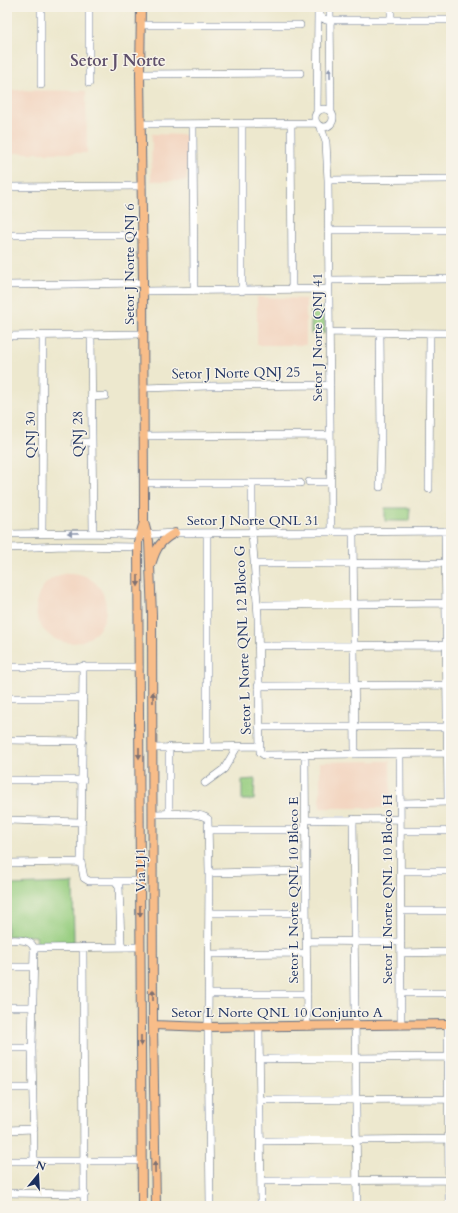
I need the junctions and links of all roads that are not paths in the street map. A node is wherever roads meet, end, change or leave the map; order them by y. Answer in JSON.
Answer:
{"nodes":[{"id":1,"x":41,"y":7,"type":"edge"},
{"id":2,"x":89,"y":7,"type":"edge"},
{"id":3,"x":141,"y":7,"type":"edge"},
{"id":4,"x":330,"y":7,"type":"edge"},
{"id":5,"x":392,"y":7,"type":"edge"},
{"id":6,"x":317,"y":9,"type":"edge"},
{"id":7,"x":330,"y":20,"type":"junction"},
{"id":8,"x":392,"y":20,"type":"junction"},
{"id":9,"x":451,"y":20,"type":"edge"},
{"id":10,"x":142,"y":25,"type":"junction"},
{"id":11,"x":300,"y":25,"type":"dead end"},
{"id":12,"x":300,"y":73,"type":"dead end"},
{"id":13,"x":140,"y":74,"type":"junction"},
{"id":14,"x":89,"y":83,"type":"dead end"},
{"id":15,"x":41,"y":85,"type":"dead end"},
{"id":16,"x":331,"y":112,"type":"junction"},
{"id":17,"x":317,"y":120,"type":"junction"},
{"id":18,"x":141,"y":124,"type":"junction"},
{"id":19,"x":193,"y":124,"type":"junction"},
{"id":20,"x":242,"y":124,"type":"junction"},
{"id":21,"x":291,"y":124,"type":"junction"},
{"id":22,"x":330,"y":125,"type":"junction"},
{"id":23,"x":326,"y":142,"type":"junction"},
{"id":24,"x":328,"y":180,"type":"junction"},
{"id":25,"x":451,"y":180,"type":"edge"},
{"id":26,"x":142,"y":186,"type":"junction"},
{"id":27,"x":7,"y":187,"type":"edge"},
{"id":28,"x":328,"y":230,"type":"junction"},
{"id":29,"x":451,"y":230,"type":"edge"},
{"id":30,"x":142,"y":235,"type":"junction"},
{"id":31,"x":7,"y":236,"type":"edge"},
{"id":32,"x":451,"y":279,"type":"edge"},
{"id":33,"x":330,"y":280,"type":"junction"},
{"id":34,"x":7,"y":285,"type":"edge"},
{"id":35,"x":143,"y":287,"type":"junction"},
{"id":36,"x":194,"y":289,"type":"junction"},
{"id":37,"x":292,"y":289,"type":"junction"},
{"id":38,"x":329,"y":289,"type":"junction"},
{"id":39,"x":242,"y":291,"type":"junction"},
{"id":40,"x":330,"y":332,"type":"junction"},
{"id":41,"x":380,"y":333,"type":"junction"},
{"id":42,"x":430,"y":333,"type":"junction"},
{"id":43,"x":451,"y":333,"type":"edge"},
{"id":44,"x":142,"y":334,"type":"junction"},
{"id":45,"x":91,"y":335,"type":"junction"},
{"id":46,"x":7,"y":336,"type":"edge"},
{"id":47,"x":42,"y":336,"type":"junction"},
{"id":48,"x":330,"y":385,"type":"junction"},
{"id":49,"x":143,"y":388,"type":"junction"},
{"id":50,"x":105,"y":396,"type":"dead end"},
{"id":51,"x":91,"y":397,"type":"junction"},
{"id":52,"x":330,"y":435,"type":"junction"},
{"id":53,"x":143,"y":436,"type":"junction"},
{"id":54,"x":92,"y":442,"type":"junction"},
{"id":55,"x":75,"y":443,"type":"dead end"},
{"id":56,"x":309,"y":482,"type":"dead end"},
{"id":57,"x":330,"y":482,"type":"junction"},
{"id":58,"x":144,"y":483,"type":"junction"},
{"id":59,"x":300,"y":483,"type":"dead end"},
{"id":60,"x":252,"y":484,"type":"junction"},
{"id":61,"x":380,"y":487,"type":"dead end"},
{"id":62,"x":429,"y":489,"type":"dead end"},
{"id":63,"x":448,"y":531,"type":"edge"},
{"id":64,"x":331,"y":532,"type":"junction"},
{"id":65,"x":96,"y":533,"type":"junction"},
{"id":66,"x":175,"y":533,"type":"junction"},
{"id":67,"x":207,"y":533,"type":"junction"},
{"id":68,"x":252,"y":533,"type":"junction"},
{"id":69,"x":352,"y":533,"type":"junction"},
{"id":70,"x":7,"y":534,"type":"edge"},
{"id":71,"x":42,"y":534,"type":"junction"},
{"id":72,"x":144,"y":534,"type":"junction"},
{"id":73,"x":100,"y":546,"type":"junction"},
{"id":74,"x":7,"y":548,"type":"edge"},
{"id":75,"x":138,"y":548,"type":"junction"},
{"id":76,"x":354,"y":563,"type":"junction"},
{"id":77,"x":446,"y":563,"type":"junction"},
{"id":78,"x":255,"y":564,"type":"junction"},
{"id":79,"x":151,"y":569,"type":"junction"},
{"id":80,"x":446,"y":603,"type":"junction"},
{"id":81,"x":354,"y":605,"type":"junction"},
{"id":82,"x":258,"y":606,"type":"junction"},
{"id":83,"x":138,"y":615,"type":"junction"},
{"id":84,"x":152,"y":615,"type":"junction"},
{"id":85,"x":354,"y":645,"type":"junction"},
{"id":86,"x":446,"y":645,"type":"junction"},
{"id":87,"x":258,"y":646,"type":"junction"},
{"id":88,"x":83,"y":666,"type":"junction"},
{"id":89,"x":7,"y":667,"type":"edge"},
{"id":90,"x":139,"y":667,"type":"junction"},
{"id":91,"x":446,"y":685,"type":"junction"},
{"id":92,"x":258,"y":686,"type":"junction"},
{"id":93,"x":355,"y":687,"type":"junction"},
{"id":94,"x":7,"y":698,"type":"edge"},
{"id":95,"x":83,"y":698,"type":"junction"},
{"id":96,"x":139,"y":724,"type":"junction"},
{"id":97,"x":153,"y":725,"type":"junction"},
{"id":98,"x":355,"y":726,"type":"junction"},
{"id":99,"x":447,"y":726,"type":"junction"},
{"id":100,"x":259,"y":727,"type":"junction"},
{"id":101,"x":7,"y":740,"type":"edge"},
{"id":102,"x":82,"y":741,"type":"junction"},
{"id":103,"x":207,"y":746,"type":"junction"},
{"id":104,"x":169,"y":747,"type":"junction"},
{"id":105,"x":237,"y":747,"type":"junction"},
{"id":106,"x":153,"y":748,"type":"junction"},
{"id":107,"x":259,"y":748,"type":"junction"},
{"id":108,"x":447,"y":753,"type":"junction"},
{"id":109,"x":305,"y":754,"type":"junction"},
{"id":110,"x":355,"y":754,"type":"junction"},
{"id":111,"x":400,"y":754,"type":"junction"},
{"id":112,"x":7,"y":780,"type":"edge"},
{"id":113,"x":82,"y":780,"type":"junction"},
{"id":114,"x":205,"y":783,"type":"dead end"},
{"id":115,"x":449,"y":802,"type":"edge"},
{"id":116,"x":400,"y":803,"type":"junction"},
{"id":117,"x":153,"y":814,"type":"junction"},
{"id":118,"x":169,"y":814,"type":"junction"},
{"id":119,"x":353,"y":819,"type":"junction"},
{"id":120,"x":400,"y":819,"type":"junction"},
{"id":121,"x":7,"y":820,"type":"edge"},
{"id":122,"x":306,"y":820,"type":"junction"},
{"id":123,"x":82,"y":822,"type":"junction"},
{"id":124,"x":209,"y":830,"type":"junction"},
{"id":125,"x":306,"y":830,"type":"junction"},
{"id":126,"x":400,"y":831,"type":"junction"},
{"id":127,"x":451,"y":831,"type":"edge"},
{"id":128,"x":140,"y":836,"type":"junction"},
{"id":129,"x":152,"y":838,"type":"junction"},
{"id":130,"x":140,"y":852,"type":"junction"},
{"id":131,"x":153,"y":856,"type":"junction"},
{"id":132,"x":81,"y":862,"type":"junction"},
{"id":133,"x":7,"y":863,"type":"edge"},
{"id":134,"x":306,"y":871,"type":"junction"},
{"id":135,"x":400,"y":871,"type":"junction"},
{"id":136,"x":451,"y":871,"type":"edge"},
{"id":137,"x":209,"y":873,"type":"junction"},
{"id":138,"x":140,"y":881,"type":"junction"},
{"id":139,"x":119,"y":883,"type":"junction"},
{"id":140,"x":401,"y":911,"type":"junction"},
{"id":141,"x":451,"y":911,"type":"edge"},
{"id":142,"x":209,"y":913,"type":"junction"},
{"id":143,"x":306,"y":913,"type":"junction"},
{"id":144,"x":7,"y":940,"type":"edge"},
{"id":145,"x":306,"y":941,"type":"junction"},
{"id":146,"x":354,"y":941,"type":"junction"},
{"id":147,"x":400,"y":942,"type":"junction"},
{"id":148,"x":121,"y":946,"type":"junction"},
{"id":149,"x":140,"y":947,"type":"junction"},
{"id":150,"x":34,"y":948,"type":"junction"},
{"id":151,"x":83,"y":948,"type":"junction"},
{"id":152,"x":451,"y":952,"type":"edge"},
{"id":153,"x":306,"y":953,"type":"junction"},
{"id":154,"x":401,"y":953,"type":"junction"},
{"id":155,"x":209,"y":954,"type":"junction"},
{"id":156,"x":7,"y":967,"type":"edge"},
{"id":157,"x":33,"y":967,"type":"junction"},
{"id":158,"x":451,"y":992,"type":"edge"},
{"id":159,"x":401,"y":993,"type":"junction"},
{"id":160,"x":210,"y":994,"type":"junction"},
{"id":161,"x":307,"y":994,"type":"junction"},
{"id":162,"x":7,"y":1007,"type":"edge"},
{"id":163,"x":32,"y":1007,"type":"junction"},
{"id":164,"x":449,"y":1024,"type":"edge"},
{"id":165,"x":153,"y":1025,"type":"junction"},
{"id":166,"x":355,"y":1025,"type":"junction"},
{"id":167,"x":402,"y":1025,"type":"junction"},
{"id":168,"x":259,"y":1026,"type":"junction"},
{"id":169,"x":307,"y":1026,"type":"junction"},
{"id":170,"x":208,"y":1027,"type":"junction"},
{"id":171,"x":7,"y":1048,"type":"edge"},
{"id":172,"x":32,"y":1048,"type":"junction"},
{"id":173,"x":448,"y":1057,"type":"junction"},
{"id":174,"x":356,"y":1058,"type":"junction"},
{"id":175,"x":260,"y":1059,"type":"junction"},
{"id":176,"x":7,"y":1088,"type":"edge"},
{"id":177,"x":33,"y":1088,"type":"junction"},
{"id":178,"x":142,"y":1094,"type":"junction"},
{"id":179,"x":155,"y":1094,"type":"junction"},
{"id":180,"x":357,"y":1099,"type":"junction"},
{"id":181,"x":448,"y":1099,"type":"junction"},
{"id":182,"x":260,"y":1100,"type":"junction"},
{"id":183,"x":142,"y":1108,"type":"junction"},
{"id":184,"x":154,"y":1110,"type":"junction"},
{"id":185,"x":34,"y":1129,"type":"junction"},
{"id":186,"x":7,"y":1130,"type":"edge"},
{"id":187,"x":448,"y":1139,"type":"junction"},
{"id":188,"x":357,"y":1140,"type":"junction"},
{"id":189,"x":261,"y":1141,"type":"junction"},
{"id":190,"x":142,"y":1160,"type":"junction"},
{"id":191,"x":7,"y":1161,"type":"edge"},
{"id":192,"x":34,"y":1161,"type":"junction"},
{"id":193,"x":84,"y":1161,"type":"junction"},
{"id":194,"x":357,"y":1180,"type":"junction"},
{"id":195,"x":449,"y":1180,"type":"junction"},
{"id":196,"x":261,"y":1181,"type":"junction"},
{"id":197,"x":7,"y":1193,"type":"edge"},
{"id":198,"x":85,"y":1194,"type":"junction"},
{"id":199,"x":84,"y":1206,"type":"edge"},
{"id":200,"x":142,"y":1206,"type":"edge"},
{"id":201,"x":156,"y":1206,"type":"edge"},
{"id":202,"x":210,"y":1206,"type":"edge"},
{"id":203,"x":261,"y":1206,"type":"edge"},
{"id":204,"x":357,"y":1206,"type":"edge"},
{"id":205,"x":449,"y":1206,"type":"edge"}],
"edges":[{"from":1,"to":15,"type":"street"},
{"from":2,"to":14,"type":"street"},
{"from":3,"to":10,"type":"main road","name":"Setor J Norte QNJ 6"},
{"from":4,"to":7,"type":"street"},
{"from":5,"to":8,"type":"street"},
{"from":6,"to":7,"type":"street"},
{"from":6,"to":17,"type":"street"},
{"from":7,"to":8,"type":"street"},
{"from":16,"to":7,"type":"street","one_way":true},
{"from":8,"to":9,"type":"street"},
{"from":10,"to":11,"type":"street"},
{"from":10,"to":13,"type":"main road","name":"Setor J Norte QNJ 6"},
{"from":12,"to":13,"type":"street"},
{"from":13,"to":18,"type":"main road","name":"Setor J Norte QNJ 6"},
{"from":16,"to":17,"type":"street"},
{"from":16,"to":22,"type":"street"},
{"from":17,"to":21,"type":"street"},
{"from":17,"to":22,"type":"street"},
{"from":17,"to":23,"type":"street"},
{"from":18,"to":19,"type":"street"},
{"from":18,"to":26,"type":"main road","name":"Setor J Norte QNJ 6"},
{"from":19,"to":20,"type":"street"},
{"from":19,"to":36,"type":"street"},
{"from":20,"to":21,"type":"street"},
{"from":20,"to":39,"type":"street"},
{"from":21,"to":37,"type":"street"},
{"from":22,"to":23,"type":"street"},
{"from":23,"to":24,"type":"street","name":"Setor J Norte QNJ 41"},
{"from":24,"to":25,"type":"street"},
{"from":24,"to":28,"type":"street","name":"Setor J Norte QNJ 41"},
{"from":26,"to":27,"type":"street"},
{"from":26,"to":30,"type":"main road","name":"Setor J Norte QNJ 6"},
{"from":28,"to":29,"type":"street"},
{"from":28,"to":33,"type":"street","name":"Setor J Norte QNJ 41"},
{"from":30,"to":31,"type":"street"},
{"from":30,"to":35,"type":"main road","name":"Setor J Norte QNJ 6"},
{"from":32,"to":33,"type":"street"},
{"from":33,"to":38,"type":"street","name":"Setor J Norte QNJ 41"},
{"from":34,"to":35,"type":"street"},
{"from":35,"to":36,"type":"street"},
{"from":35,"to":44,"type":"main road","name":"Setor J Norte QNJ 6"},
{"from":36,"to":39,"type":"street"},
{"from":37,"to":38,"type":"street"},
{"from":37,"to":39,"type":"street"},
{"from":38,"to":40,"type":"street","name":"Setor J Norte QNJ 41"},
{"from":40,"to":41,"type":"street"},
{"from":40,"to":48,"type":"street","name":"Setor J Norte QNJ 41"},
{"from":41,"to":42,"type":"street"},
{"from":41,"to":61,"type":"street"},
{"from":42,"to":43,"type":"street"},
{"from":42,"to":62,"type":"street"},
{"from":44,"to":45,"type":"street"},
{"from":44,"to":49,"type":"main road","name":"Setor J Norte QNJ 6"},
{"from":45,"to":47,"type":"street"},
{"from":45,"to":51,"type":"street","name":"QNJ 28"},
{"from":46,"to":47,"type":"street"},
{"from":47,"to":71,"type":"street","name":"QNJ 30"},
{"from":48,"to":49,"type":"street","name":"Setor J Norte QNJ 25"},
{"from":48,"to":52,"type":"street","name":"Setor J Norte QNJ 41"},
{"from":49,"to":53,"type":"main road","name":"Setor J Norte QNJ 6"},
{"from":50,"to":51,"type":"street"},
{"from":51,"to":54,"type":"street","name":"QNJ 28"},
{"from":52,"to":53,"type":"street"},
{"from":52,"to":57,"type":"street","name":"Setor J Norte QNJ 41"},
{"from":53,"to":58,"type":"main road","name":"Setor J Norte QNJ 6"},
{"from":54,"to":55,"type":"street"},
{"from":54,"to":65,"type":"street","name":"QNJ 28"},
{"from":56,"to":57,"type":"street"},
{"from":57,"to":64,"type":"street","name":"Setor J Norte QNJ 41"},
{"from":58,"to":60,"type":"street"},
{"from":58,"to":72,"type":"main road","name":"Setor J Norte QNJ 6"},
{"from":59,"to":60,"type":"street"},
{"from":60,"to":68,"type":"street","name":"Setor L Norte QNL 12 Bloco G"},
{"from":63,"to":69,"type":"street","name":"Setor J Norte QNL 31"},
{"from":63,"to":77,"type":"street"},
{"from":64,"to":68,"type":"street","name":"Setor J Norte QNL 31"},
{"from":64,"to":69,"type":"street","name":"Setor J Norte QNL 31"},
{"from":65,"to":71,"type":"street","name":"Setor J Norte QNL 31","one_way":true},
{"from":65,"to":72,"type":"street","name":"Setor J Norte QNL 31"},
{"from":65,"to":73,"type":"street","name":"QNJ 28"},
{"from":66,"to":67,"type":"street","name":"Setor J Norte QNL 31"},
{"from":66,"to":72,"type":"street","name":"Setor J Norte QNL 31"},
{"from":66,"to":79,"type":"main road"},
{"from":67,"to":68,"type":"street","name":"Setor J Norte QNL 31"},
{"from":67,"to":103,"type":"street"},
{"from":68,"to":78,"type":"street","name":"Setor L Norte QNL 12 Bloco G"},
{"from":69,"to":76,"type":"street"},
{"from":70,"to":71,"type":"street","name":"Setor J Norte QNL 31"},
{"from":72,"to":75,"type":"main road","name":"Via LJ1"},
{"from":72,"to":79,"type":"main road","name":"Via LJ1"},
{"from":73,"to":74,"type":"street"},
{"from":73,"to":75,"type":"street"},
{"from":75,"to":83,"type":"main road","name":"Via LJ1","one_way":true},
{"from":76,"to":77,"type":"street"},
{"from":76,"to":78,"type":"street"},
{"from":76,"to":81,"type":"street"},
{"from":77,"to":80,"type":"street"},
{"from":78,"to":82,"type":"street","name":"Setor L Norte QNL 12 Bloco G"},
{"from":79,"to":84,"type":"main road","name":"Via LJ1"},
{"from":80,"to":81,"type":"street"},
{"from":80,"to":86,"type":"street"},
{"from":81,"to":82,"type":"street"},
{"from":81,"to":85,"type":"street"},
{"from":82,"to":87,"type":"street","name":"Setor L Norte QNL 12 Bloco G"},
{"from":83,"to":84,"type":"main road"},
{"from":83,"to":90,"type":"main road","name":"Via LJ1"},
{"from":97,"to":84,"type":"main road","name":"Via LJ1","one_way":true},
{"from":85,"to":86,"type":"street"},
{"from":85,"to":87,"type":"street"},
{"from":85,"to":93,"type":"street"},
{"from":86,"to":91,"type":"street"},
{"from":87,"to":92,"type":"street","name":"Setor L Norte QNL 12 Bloco G"},
{"from":88,"to":89,"type":"street"},
{"from":88,"to":90,"type":"street"},
{"from":88,"to":95,"type":"street"},
{"from":90,"to":96,"type":"main road","name":"Via LJ1"},
{"from":91,"to":93,"type":"street"},
{"from":91,"to":99,"type":"street"},
{"from":92,"to":93,"type":"street"},
{"from":92,"to":100,"type":"street","name":"Setor L Norte QNL 12 Bloco G"},
{"from":93,"to":98,"type":"street"},
{"from":94,"to":95,"type":"street"},
{"from":95,"to":102,"type":"street"},
{"from":96,"to":97,"type":"main road"},
{"from":96,"to":128,"type":"main road","name":"Via LJ1","one_way":true},
{"from":97,"to":106,"type":"main road","name":"Via LJ1"},
{"from":98,"to":99,"type":"street"},
{"from":98,"to":100,"type":"street"},
{"from":98,"to":110,"type":"street"},
{"from":99,"to":108,"type":"street"},
{"from":100,"to":107,"type":"street","name":"Setor L Norte QNL 12 Bloco G"},
{"from":101,"to":102,"type":"street"},
{"from":102,"to":113,"type":"street"},
{"from":103,"to":104,"type":"street"},
{"from":103,"to":105,"type":"street"},
{"from":104,"to":106,"type":"street"},
{"from":104,"to":118,"type":"street"},
{"from":105,"to":107,"type":"street"},
{"from":105,"to":114,"type":"street"},
{"from":106,"to":117,"type":"main road","name":"Via LJ1"},
{"from":107,"to":109,"type":"street"},
{"from":108,"to":111,"type":"street"},
{"from":108,"to":115,"type":"street"},
{"from":109,"to":110,"type":"street"},
{"from":109,"to":122,"type":"street","name":"Setor L Norte QNL 10 Bloco E"},
{"from":110,"to":111,"type":"street"},
{"from":111,"to":116,"type":"street","name":"Setor L Norte QNL 10 Bloco H"},
{"from":112,"to":113,"type":"street"},
{"from":113,"to":123,"type":"street"},
{"from":115,"to":116,"type":"street"},
{"from":116,"to":120,"type":"street","name":"Setor L Norte QNL 10 Bloco H"},
{"from":117,"to":118,"type":"street"},
{"from":117,"to":129,"type":"main road","name":"Via LJ1"},
{"from":118,"to":124,"type":"street"},
{"from":119,"to":120,"type":"street"},
{"from":119,"to":122,"type":"street"},
{"from":119,"to":146,"type":"street"},
{"from":120,"to":126,"type":"street","name":"Setor L Norte QNL 10 Bloco H"},
{"from":121,"to":123,"type":"street"},
{"from":122,"to":125,"type":"street","name":"Setor L Norte QNL 10 Bloco E"},
{"from":123,"to":132,"type":"street"},
{"from":124,"to":125,"type":"street"},
{"from":124,"to":137,"type":"street"},
{"from":125,"to":134,"type":"street","name":"Setor L Norte QNL 10 Bloco E"},
{"from":126,"to":127,"type":"street"},
{"from":126,"to":135,"type":"street","name":"Setor L Norte QNL 10 Bloco H"},
{"from":128,"to":129,"type":"main road"},
{"from":128,"to":130,"type":"main road","name":"Via LJ1"},
{"from":129,"to":131,"type":"main road","name":"Via LJ1"},
{"from":130,"to":131,"type":"main road"},
{"from":130,"to":138,"type":"main road","name":"Via LJ1"},
{"from":165,"to":131,"type":"main road","name":"Via LJ1","one_way":true},
{"from":132,"to":133,"type":"street"},
{"from":132,"to":139,"type":"street"},
{"from":134,"to":137,"type":"street"},
{"from":134,"to":143,"type":"street","name":"Setor L Norte QNL 10 Bloco E"},
{"from":135,"to":136,"type":"street"},
{"from":135,"to":140,"type":"street","name":"Setor L Norte QNL 10 Bloco H"},
{"from":137,"to":142,"type":"street"},
{"from":138,"to":139,"type":"street"},
{"from":138,"to":149,"type":"main road","name":"Via LJ1","one_way":true},
{"from":139,"to":148,"type":"street"},
{"from":140,"to":141,"type":"street"},
{"from":140,"to":147,"type":"street","name":"Setor L Norte QNL 10 Bloco H"},
{"from":142,"to":143,"type":"street"},
{"from":142,"to":155,"type":"street"},
{"from":143,"to":145,"type":"street","name":"Setor L Norte QNL 10 Bloco E"},
{"from":144,"to":150,"type":"street"},
{"from":145,"to":146,"type":"street"},
{"from":145,"to":153,"type":"street","name":"Setor L Norte QNL 10 Bloco E"},
{"from":146,"to":147,"type":"street"},
{"from":146,"to":166,"type":"street"},
{"from":147,"to":154,"type":"street","name":"Setor L Norte QNL 10 Bloco H"},
{"from":148,"to":149,"type":"street"},
{"from":148,"to":151,"type":"street"},
{"from":149,"to":178,"type":"main road","name":"Via LJ1","one_way":true},
{"from":150,"to":151,"type":"street"},
{"from":150,"to":157,"type":"street"},
{"from":151,"to":193,"type":"street"},
{"from":152,"to":154,"type":"street"},
{"from":153,"to":155,"type":"street"},
{"from":153,"to":161,"type":"street","name":"Setor L Norte QNL 10 Bloco E"},
{"from":154,"to":159,"type":"street","name":"Setor L Norte QNL 10 Bloco H"},
{"from":155,"to":160,"type":"street"},
{"from":156,"to":157,"type":"street"},
{"from":157,"to":163,"type":"street"},
{"from":158,"to":159,"type":"street"},
{"from":159,"to":167,"type":"street","name":"Setor L Norte QNL 10 Bloco H"},
{"from":160,"to":161,"type":"street"},
{"from":160,"to":170,"type":"street"},
{"from":161,"to":169,"type":"street","name":"Setor L Norte QNL 10 Bloco E"},
{"from":162,"to":163,"type":"street"},
{"from":163,"to":172,"type":"street"},
{"from":164,"to":167,"type":"main road","name":"Setor L Norte QNL 10 Conjunto A"},
{"from":164,"to":173,"type":"street"},
{"from":165,"to":170,"type":"main road","name":"Setor L Norte QNL 10 Conjunto A"},
{"from":165,"to":179,"type":"main road","name":"Via LJ1"},
{"from":166,"to":167,"type":"main road","name":"Setor L Norte QNL 10 Conjunto A"},
{"from":166,"to":169,"type":"main road","name":"Setor L Norte QNL 10 Conjunto A"},
{"from":166,"to":174,"type":"street"},
{"from":168,"to":169,"type":"main road","name":"Setor L Norte QNL 10 Conjunto A"},
{"from":168,"to":170,"type":"main road","name":"Setor L Norte QNL 10 Conjunto A"},
{"from":168,"to":175,"type":"street"},
{"from":170,"to":202,"type":"street"},
{"from":171,"to":172,"type":"street"},
{"from":172,"to":177,"type":"street"},
{"from":173,"to":174,"type":"street"},
{"from":173,"to":181,"type":"street"},
{"from":174,"to":175,"type":"street"},
{"from":174,"to":180,"type":"street"},
{"from":175,"to":182,"type":"street"},
{"from":176,"to":177,"type":"street"},
{"from":177,"to":185,"type":"street"},
{"from":178,"to":179,"type":"main road"},
{"from":178,"to":183,"type":"main road","name":"Via LJ1"},
{"from":179,"to":184,"type":"main road","name":"Via LJ1"},
{"from":180,"to":181,"type":"street"},
{"from":180,"to":182,"type":"street"},
{"from":180,"to":188,"type":"street"},
{"from":181,"to":187,"type":"street"},
{"from":182,"to":189,"type":"street"},
{"from":183,"to":184,"type":"main road"},
{"from":183,"to":190,"type":"main road","name":"Via LJ1"},
{"from":201,"to":184,"type":"main road","name":"Via LJ1","one_way":true},
{"from":185,"to":186,"type":"street"},
{"from":185,"to":192,"type":"street"},
{"from":187,"to":188,"type":"street"},
{"from":187,"to":195,"type":"street"},
{"from":188,"to":189,"type":"street"},
{"from":188,"to":194,"type":"street"},
{"from":189,"to":196,"type":"street"},
{"from":190,"to":193,"type":"street"},
{"from":190,"to":200,"type":"main road","name":"Via LJ1"},
{"from":191,"to":192,"type":"street"},
{"from":192,"to":193,"type":"street"},
{"from":193,"to":198,"type":"street"},
{"from":194,"to":195,"type":"street"},
{"from":194,"to":196,"type":"street"},
{"from":194,"to":204,"type":"street"},
{"from":195,"to":205,"type":"street"},
{"from":196,"to":203,"type":"street"},
{"from":197,"to":198,"type":"street"},
{"from":198,"to":199,"type":"street"}]}
